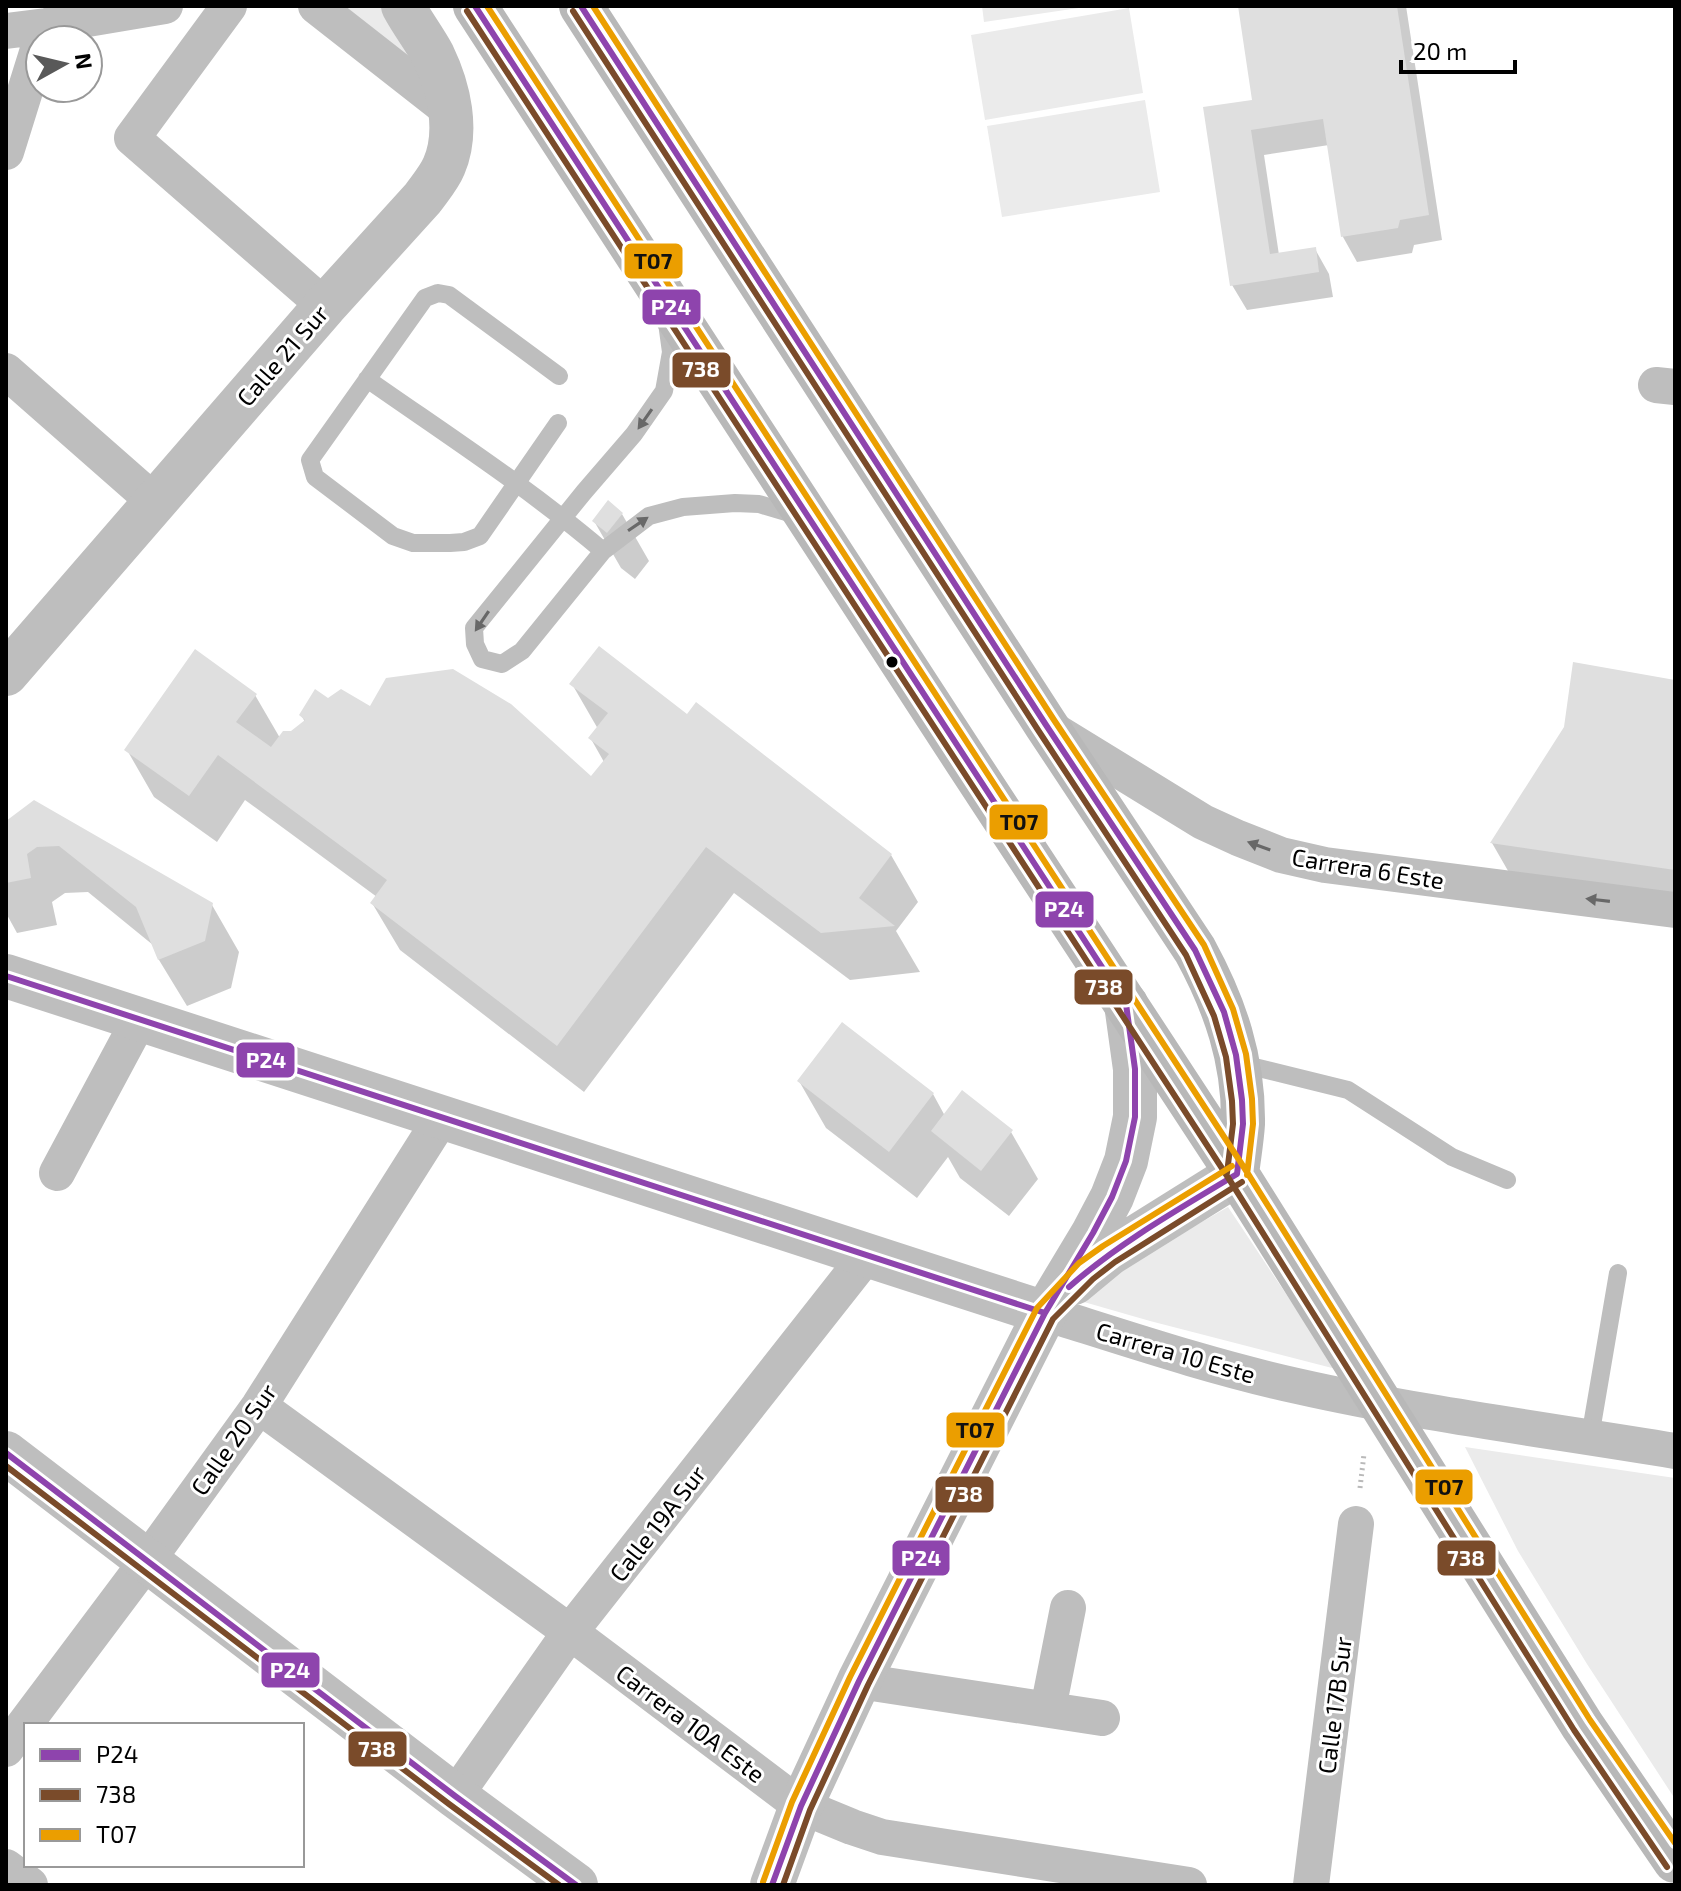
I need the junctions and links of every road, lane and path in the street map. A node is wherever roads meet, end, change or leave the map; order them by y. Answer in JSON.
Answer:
{"nodes":[{"id":1,"x":165,"y":6,"type":"edge"},
{"id":2,"x":229,"y":6,"type":"edge"},
{"id":3,"x":316,"y":6,"type":"edge"},
{"id":4,"x":403,"y":6,"type":"edge"},
{"id":5,"x":475,"y":6,"type":"edge"},
{"id":6,"x":581,"y":6,"type":"edge"},
{"id":7,"x":91,"y":24,"type":"edge"},
{"id":8,"x":24,"y":94,"type":"edge"},
{"id":9,"x":450,"y":111,"type":"junction"},
{"id":10,"x":6,"y":152,"type":"edge"},
{"id":11,"x":662,"y":292,"type":"junction"},
{"id":12,"x":325,"y":306,"type":"junction"},
{"id":13,"x":6,"y":371,"type":"edge"},
{"id":14,"x":559,"y":376,"type":"dead end"},
{"id":15,"x":367,"y":379,"type":"junction"},
{"id":16,"x":558,"y":423,"type":"dead end"},
{"id":17,"x":516,"y":483,"type":"junction"},
{"id":18,"x":155,"y":502,"type":"junction"},
{"id":19,"x":563,"y":518,"type":"junction"},
{"id":20,"x":819,"y":534,"type":"junction"},
{"id":21,"x":603,"y":551,"type":"junction"},
{"id":22,"x":6,"y":674,"type":"edge"},
{"id":23,"x":1046,"y":725,"type":"junction"},
{"id":24,"x":1675,"y":910,"type":"edge"},
{"id":25,"x":6,"y":976,"type":"edge"},
{"id":26,"x":1126,"y":1004,"type":"junction"},
{"id":27,"x":139,"y":1020,"type":"junction"},
{"id":28,"x":1238,"y":1063,"type":"junction"},
{"id":29,"x":442,"y":1117,"type":"junction"},
{"id":30,"x":57,"y":1173,"type":"dead end"},
{"id":31,"x":1237,"y":1174,"type":"junction"},
{"id":32,"x":1507,"y":1180,"type":"dead end"},
{"id":33,"x":867,"y":1255,"type":"junction"},
{"id":34,"x":1618,"y":1273,"type":"dead end"},
{"id":35,"x":1045,"y":1313,"type":"junction"},
{"id":36,"x":1382,"y":1403,"type":"junction"},
{"id":37,"x":259,"y":1406,"type":"junction"},
{"id":38,"x":1590,"y":1437,"type":"junction"},
{"id":39,"x":1365,"y":1448,"type":"dead end"},
{"id":40,"x":1675,"y":1451,"type":"edge"},
{"id":41,"x":6,"y":1453,"type":"edge"},
{"id":42,"x":1356,"y":1524,"type":"joint"},
{"id":43,"x":147,"y":1561,"type":"junction"},
{"id":44,"x":1068,"y":1608,"type":"dead end"},
{"id":45,"x":570,"y":1632,"type":"junction"},
{"id":46,"x":859,"y":1681,"type":"junction"},
{"id":47,"x":1048,"y":1709,"type":"junction"},
{"id":48,"x":1102,"y":1718,"type":"dead end"},
{"id":49,"x":26,"y":1723,"type":"edge"},
{"id":50,"x":24,"y":1725,"type":"edge"},
{"id":51,"x":6,"y":1749,"type":"edge"},
{"id":52,"x":455,"y":1796,"type":"junction"},
{"id":53,"x":801,"y":1806,"type":"junction"},
{"id":54,"x":1675,"y":1861,"type":"edge"},
{"id":55,"x":6,"y":1867,"type":"edge"},
{"id":56,"x":30,"y":1885,"type":"edge"},
{"id":57,"x":576,"y":1885,"type":"edge"},
{"id":58,"x":772,"y":1885,"type":"edge"},
{"id":59,"x":1189,"y":1885,"type":"edge"},
{"id":60,"x":1311,"y":1885,"type":"edge"}],
"edges":[{"from":1,"to":7,"type":"street"},
{"from":2,"to":12,"type":"street"},
{"from":3,"to":9,"type":"street"},
{"from":4,"to":9,"type":"street","name":"Calle 21 Sur"},
{"from":5,"to":11,"type":"main road"},
{"from":6,"to":23,"type":"main road"},
{"from":8,"to":10,"type":"street"},
{"from":9,"to":12,"type":"street","name":"Calle 21 Sur"},
{"from":11,"to":19,"type":"lane","one_way":true},
{"from":11,"to":20,"type":"main road"},
{"from":12,"to":18,"type":"street","name":"Calle 21 Sur"},
{"from":13,"to":18,"type":"street"},
{"from":14,"to":15,"type":"lane"},
{"from":15,"to":17,"type":"lane"},
{"from":15,"to":17,"type":"lane"},
{"from":16,"to":17,"type":"lane"},
{"from":17,"to":19,"type":"lane"},
{"from":18,"to":22,"type":"street","name":"Calle 21 Sur"},
{"from":19,"to":21,"type":"lane"},
{"from":19,"to":21,"type":"lane","one_way":true},
{"from":21,"to":20,"type":"lane","one_way":true},
{"from":20,"to":26,"type":"main road"},
{"from":24,"to":23,"type":"street","name":"Carrera 6 Este","one_way":true},
{"from":23,"to":28,"type":"main road"},
{"from":25,"to":27,"type":"street","name":"Carrera 10 Este"},
{"from":26,"to":31,"type":"main road"},
{"from":26,"to":35,"type":"street"},
{"from":27,"to":29,"type":"street","name":"Carrera 10 Este"},
{"from":27,"to":30,"type":"street"},
{"from":28,"to":31,"type":"main road"},
{"from":28,"to":32,"type":"lane"},
{"from":29,"to":33,"type":"street","name":"Carrera 10 Este"},
{"from":29,"to":37,"type":"street","name":"Calle 20 Sur"},
{"from":31,"to":35,"type":"street"},
{"from":31,"to":36,"type":"main road"},
{"from":33,"to":35,"type":"street","name":"Carrera 10 Este"},
{"from":33,"to":45,"type":"street","name":"Calle 19A Sur"},
{"from":34,"to":38,"type":"lane"},
{"from":35,"to":36,"type":"street","name":"Carrera 10 Este"},
{"from":35,"to":46,"type":"street"},
{"from":36,"to":38,"type":"street","name":"Carrera 10 Este"},
{"from":36,"to":54,"type":"main road"},
{"from":37,"to":43,"type":"street","name":"Calle 20 Sur"},
{"from":37,"to":45,"type":"street","name":"Carrera 10A Este"},
{"from":38,"to":40,"type":"street","name":"Carrera 10 Este"},
{"from":39,"to":42,"type":"path"},
{"from":41,"to":43,"type":"street"},
{"from":42,"to":60,"type":"street","name":"Calle 17B Sur"},
{"from":43,"to":49,"type":"street","name":"Calle 20 Sur"},
{"from":43,"to":52,"type":"street"},
{"from":44,"to":47,"type":"street"},
{"from":45,"to":52,"type":"street","name":"Calle 19A Sur"},
{"from":45,"to":53,"type":"street","name":"Carrera 10A Este"},
{"from":46,"to":47,"type":"street"},
{"from":46,"to":53,"type":"street"},
{"from":47,"to":48,"type":"street"},
{"from":50,"to":51,"type":"street","name":"Calle 20 Sur"},
{"from":52,"to":57,"type":"street"},
{"from":53,"to":58,"type":"street"},
{"from":53,"to":59,"type":"street","name":"Carrera 10A Este"},
{"from":55,"to":56,"type":"street"}]}
